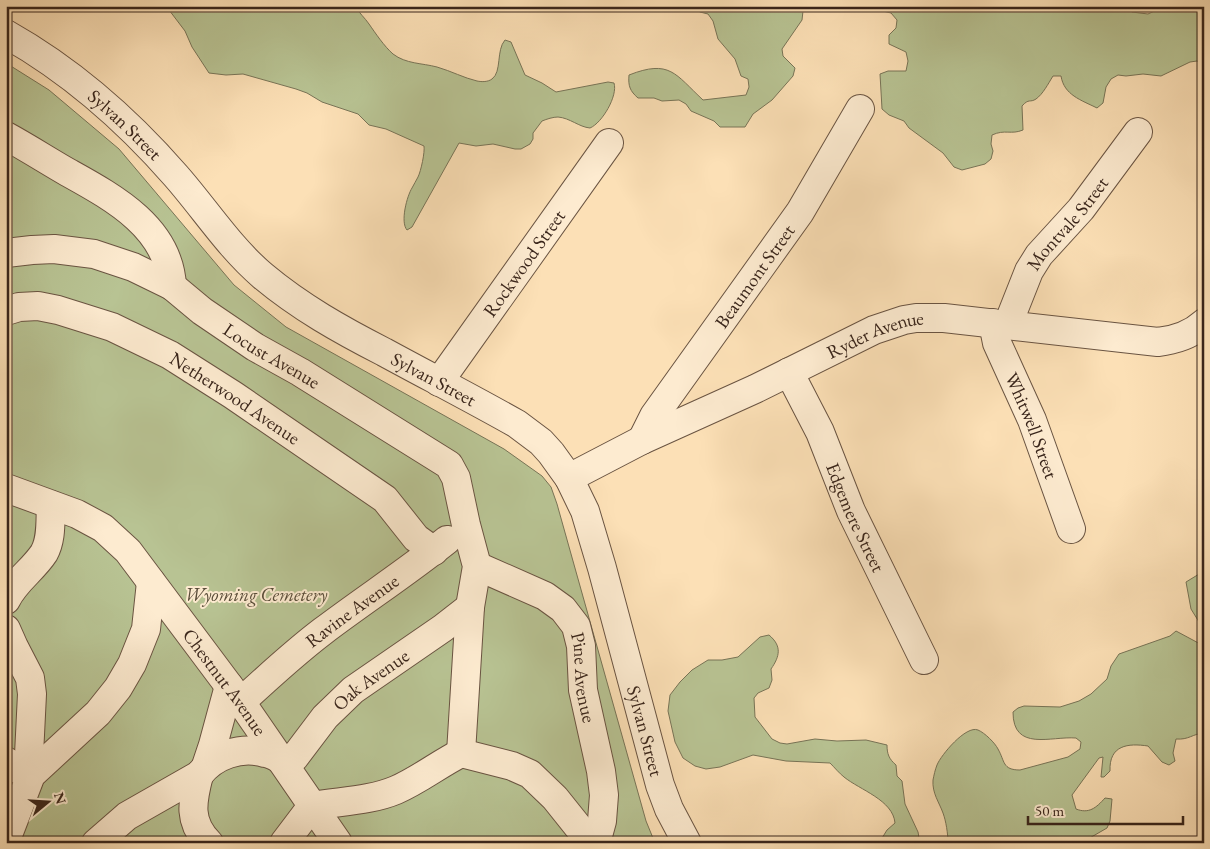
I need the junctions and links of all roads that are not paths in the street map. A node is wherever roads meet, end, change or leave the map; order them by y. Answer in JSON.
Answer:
{"nodes":[{"id":1,"x":6,"y":34,"type":"edge"},
{"id":2,"x":860,"y":109,"type":"dead end"},
{"id":3,"x":1138,"y":132,"type":"dead end"},
{"id":4,"x":6,"y":136,"type":"edge"},
{"id":5,"x":609,"y":143,"type":"dead end"},
{"id":6,"x":6,"y":253,"type":"edge"},
{"id":7,"x":172,"y":286,"type":"junction"},
{"id":8,"x":6,"y":311,"type":"edge"},
{"id":9,"x":1204,"y":323,"type":"edge"},
{"id":10,"x":1000,"y":324,"type":"junction"},
{"id":11,"x":789,"y":372,"type":"junction"},
{"id":12,"x":439,"y":382,"type":"junction"},
{"id":13,"x":642,"y":440,"type":"junction"},
{"id":14,"x":570,"y":478,"type":"junction"},
{"id":15,"x":6,"y":488,"type":"edge"},
{"id":16,"x":51,"y":505,"type":"junction"},
{"id":17,"x":466,"y":525,"type":"junction"},
{"id":18,"x":1071,"y":529,"type":"dead end"},
{"id":19,"x":434,"y":551,"type":"junction"},
{"id":20,"x":477,"y":566,"type":"junction"},
{"id":21,"x":151,"y":582,"type":"junction"},
{"id":22,"x":6,"y":600,"type":"edge"},
{"id":23,"x":470,"y":607,"type":"junction"},
{"id":24,"x":6,"y":629,"type":"edge"},
{"id":25,"x":194,"y":639,"type":"junction"},
{"id":26,"x":139,"y":646,"type":"junction"},
{"id":27,"x":924,"y":660,"type":"dead end"},
{"id":28,"x":235,"y":694,"type":"junction"},
{"id":29,"x":461,"y":753,"type":"junction"},
{"id":30,"x":283,"y":761,"type":"junction"},
{"id":31,"x":6,"y":762,"type":"edge"},
{"id":32,"x":202,"y":770,"type":"junction"},
{"id":33,"x":32,"y":775,"type":"junction"},
{"id":34,"x":323,"y":804,"type":"junction"},
{"id":35,"x":8,"y":834,"type":"edge"},
{"id":36,"x":96,"y":843,"type":"edge"},
{"id":37,"x":209,"y":843,"type":"edge"},
{"id":38,"x":284,"y":843,"type":"edge"},
{"id":39,"x":338,"y":843,"type":"edge"},
{"id":40,"x":591,"y":843,"type":"edge"},
{"id":41,"x":596,"y":843,"type":"edge"},
{"id":42,"x":687,"y":843,"type":"edge"}],
"edges":[{"from":1,"to":12,"type":"street","name":"Sylvan Street"},
{"from":2,"to":13,"type":"street","name":"Beaumont Street"},
{"from":3,"to":10,"type":"street","name":"Montvale Street"},
{"from":4,"to":7,"type":"street"},
{"from":5,"to":12,"type":"street","name":"Rockwood Street"},
{"from":6,"to":7,"type":"street","name":"Locust Avenue"},
{"from":7,"to":17,"type":"street","name":"Locust Avenue"},
{"from":8,"to":19,"type":"street","name":"Netherwood Avenue"},
{"from":9,"to":10,"type":"street","name":"Ryder Avenue"},
{"from":10,"to":11,"type":"street","name":"Ryder Avenue"},
{"from":10,"to":18,"type":"street","name":"Whitwell Street"},
{"from":11,"to":13,"type":"street","name":"Ryder Avenue"},
{"from":11,"to":27,"type":"street","name":"Edgemere Street"},
{"from":12,"to":14,"type":"street","name":"Sylvan Street"},
{"from":13,"to":14,"type":"street","name":"Ryder Avenue"},
{"from":14,"to":42,"type":"street","name":"Sylvan Street"},
{"from":15,"to":16,"type":"street","name":"Chestnut Avenue"},
{"from":16,"to":21,"type":"street","name":"Chestnut Avenue"},
{"from":16,"to":22,"type":"street"},
{"from":17,"to":19,"type":"street","name":"Ravine Avenue"},
{"from":17,"to":20,"type":"street","name":"Locust Avenue"},
{"from":19,"to":28,"type":"street","name":"Ravine Avenue"},
{"from":20,"to":23,"type":"street","name":"Locust Avenue"},
{"from":20,"to":41,"type":"street","name":"Pine Avenue"},
{"from":21,"to":25,"type":"street","name":"Chestnut Avenue"},
{"from":21,"to":26,"type":"street"},
{"from":23,"to":29,"type":"street"},
{"from":23,"to":30,"type":"street","name":"Oak Avenue"},
{"from":24,"to":33,"type":"street"},
{"from":25,"to":26,"type":"street"},
{"from":25,"to":28,"type":"street","name":"Chestnut Avenue"},
{"from":26,"to":33,"type":"street"},
{"from":28,"to":30,"type":"street","name":"Chestnut Avenue"},
{"from":28,"to":32,"type":"street"},
{"from":29,"to":34,"type":"street"},
{"from":29,"to":40,"type":"street"},
{"from":30,"to":32,"type":"street"},
{"from":30,"to":34,"type":"street","name":"Chestnut Avenue"},
{"from":31,"to":33,"type":"street"},
{"from":32,"to":36,"type":"street"},
{"from":32,"to":37,"type":"street"},
{"from":33,"to":35,"type":"street"},
{"from":34,"to":38,"type":"street"},
{"from":34,"to":39,"type":"street","name":"Chestnut Avenue"}]}
